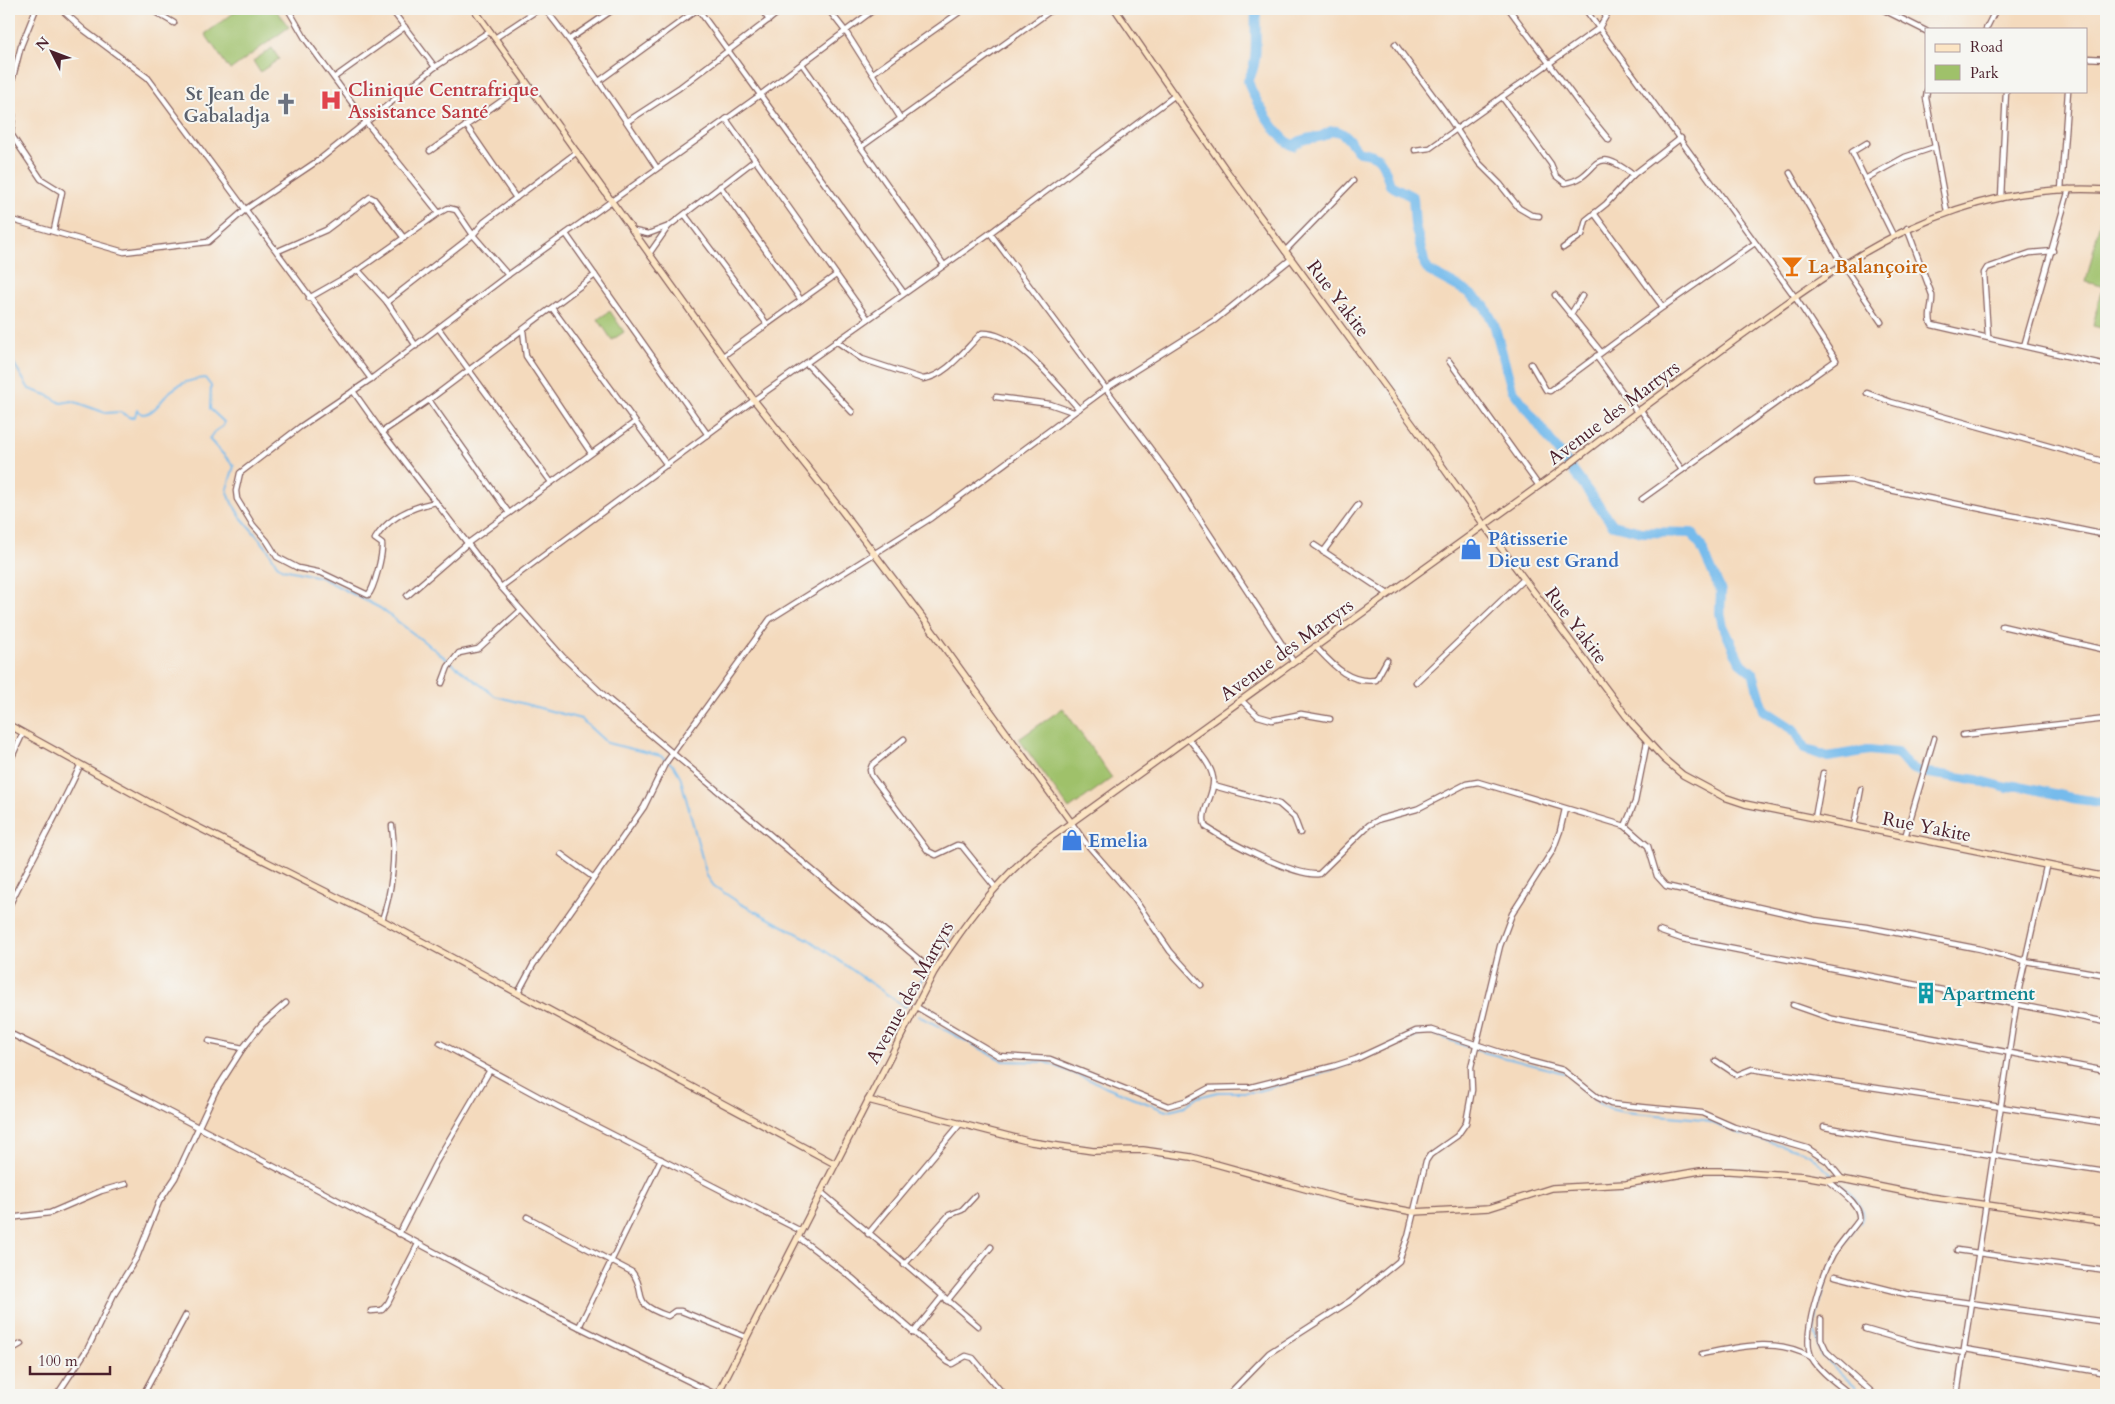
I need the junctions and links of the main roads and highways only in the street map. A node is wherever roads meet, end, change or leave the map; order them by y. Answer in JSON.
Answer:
{"nodes":[{"id":1,"x":474,"y":9,"type":"edge"},
{"id":2,"x":1115,"y":9,"type":"edge"},
{"id":3,"x":2106,"y":190,"type":"edge"},
{"id":4,"x":1484,"y":525,"type":"junction"},
{"id":5,"x":9,"y":725,"type":"edge"},
{"id":6,"x":1071,"y":822,"type":"junction"},
{"id":7,"x":2106,"y":877,"type":"edge"},
{"id":8,"x":868,"y":1100,"type":"junction"},
{"id":9,"x":835,"y":1164,"type":"junction"},
{"id":10,"x":2106,"y":1222,"type":"edge"},
{"id":11,"x":717,"y":1395,"type":"edge"}],
"edges":[{"from":1,"to":6,"type":"main road"},
{"from":2,"to":4,"type":"main road","name":"Rue Yakite"},
{"from":3,"to":4,"type":"main road","name":"Avenue des Martyrs"},
{"from":4,"to":6,"type":"main road","name":"Avenue des Martyrs"},
{"from":4,"to":7,"type":"main road","name":"Rue Yakite"},
{"from":5,"to":9,"type":"main road"},
{"from":6,"to":8,"type":"main road","name":"Avenue des Martyrs"},
{"from":8,"to":9,"type":"main road","name":"Avenue des Martyrs"},
{"from":8,"to":10,"type":"main road"},
{"from":9,"to":11,"type":"main road","name":"Avenue des Martyrs"}]}
